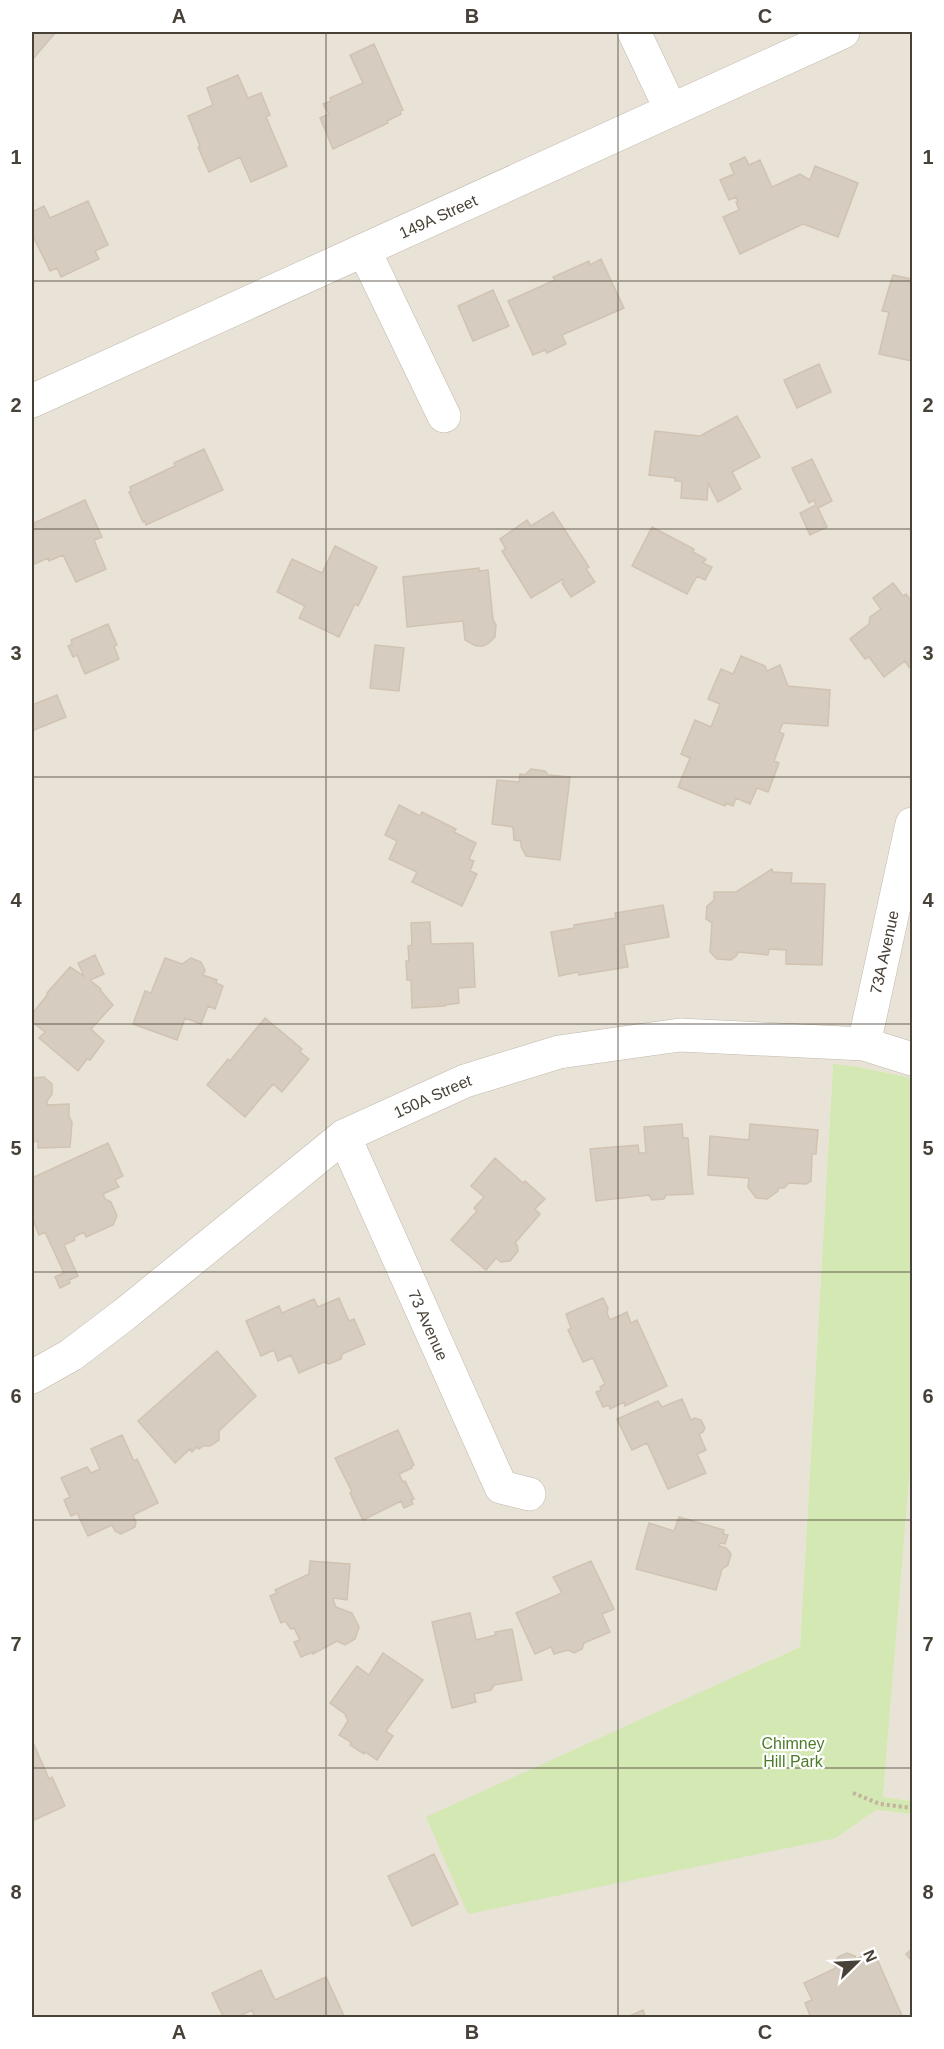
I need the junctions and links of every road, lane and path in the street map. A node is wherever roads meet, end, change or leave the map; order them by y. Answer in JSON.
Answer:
{"nodes":[{"id":1,"x":634,"y":32,"type":"edge"},
{"id":2,"x":843,"y":32,"type":"edge"},
{"id":3,"x":671,"y":110,"type":"junction"},
{"id":4,"x":364,"y":250,"type":"junction"},
{"id":5,"x":32,"y":401,"type":"edge"},
{"id":6,"x":444,"y":416,"type":"dead end"},
{"id":7,"x":912,"y":824,"type":"edge"},
{"id":8,"x":864,"y":1044,"type":"junction"},
{"id":9,"x":912,"y":1059,"type":"edge"},
{"id":10,"x":344,"y":1136,"type":"junction"},
{"id":11,"x":32,"y":1377,"type":"edge"},
{"id":12,"x":529,"y":1494,"type":"dead end"},
{"id":13,"x":853,"y":1793,"type":"dead end"},
{"id":14,"x":912,"y":1808,"type":"edge"}],
"edges":[{"from":1,"to":3,"type":"street"},
{"from":2,"to":3,"type":"street","name":"149A Street"},
{"from":3,"to":4,"type":"street","name":"149A Street"},
{"from":4,"to":5,"type":"street","name":"149A Street"},
{"from":4,"to":6,"type":"street"},
{"from":7,"to":8,"type":"street","name":"73A Avenue"},
{"from":8,"to":9,"type":"street","name":"150A Street"},
{"from":8,"to":10,"type":"street","name":"150A Street"},
{"from":10,"to":11,"type":"street","name":"150A Street"},
{"from":10,"to":12,"type":"street","name":"73 Avenue"},
{"from":13,"to":14,"type":"path"}]}
